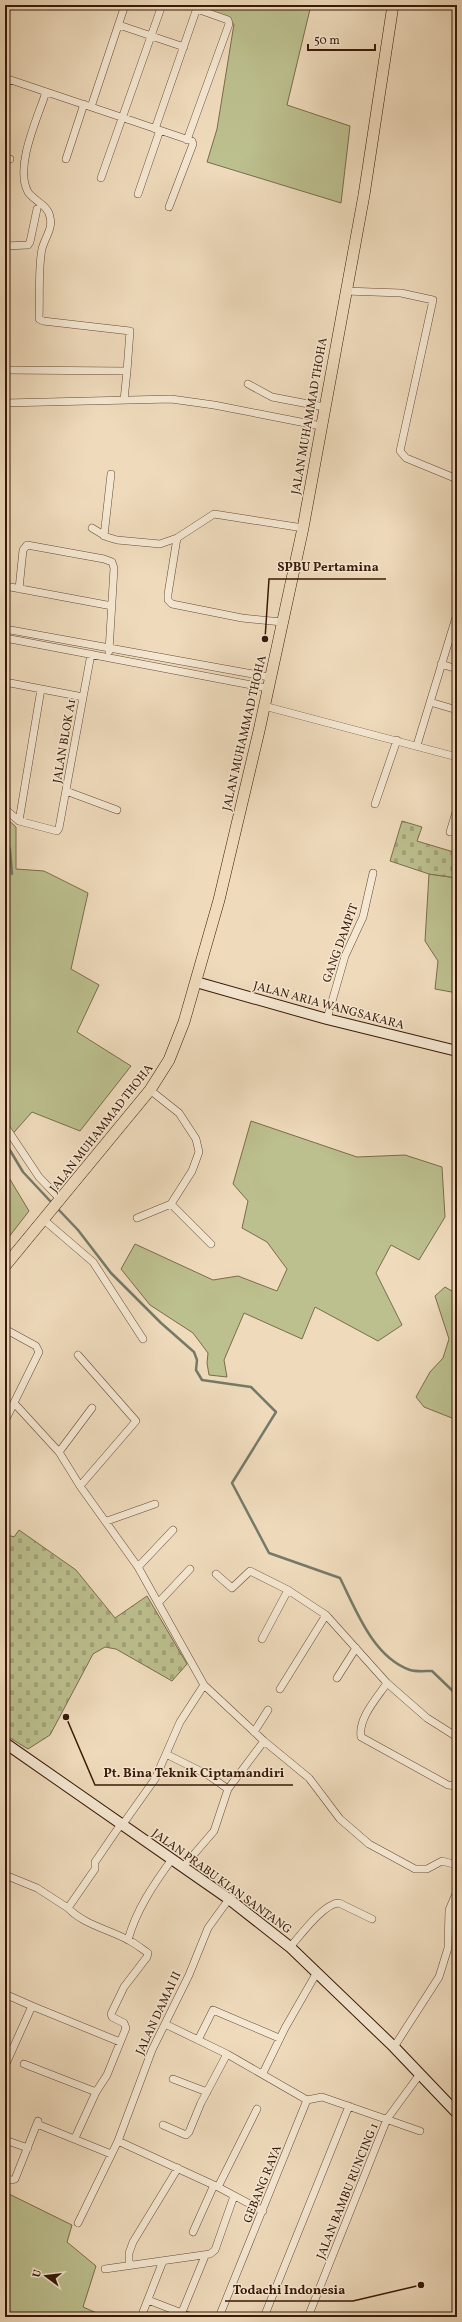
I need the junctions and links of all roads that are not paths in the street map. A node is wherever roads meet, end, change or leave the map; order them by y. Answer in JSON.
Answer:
{"nodes":[{"id":1,"x":126,"y":5,"type":"edge"},
{"id":2,"x":162,"y":5,"type":"edge"},
{"id":3,"x":393,"y":5,"type":"edge"},
{"id":4,"x":197,"y":7,"type":"edge"},
{"id":5,"x":118,"y":25,"type":"junction"},
{"id":6,"x":151,"y":37,"type":"junction"},
{"id":7,"x":184,"y":47,"type":"junction"},
{"id":8,"x":6,"y":78,"type":"edge"},
{"id":9,"x":5,"y":87,"type":"edge"},
{"id":10,"x":46,"y":92,"type":"junction"},
{"id":11,"x":87,"y":106,"type":"junction"},
{"id":12,"x":124,"y":118,"type":"junction"},
{"id":13,"x":158,"y":130,"type":"junction"},
{"id":14,"x":187,"y":140,"type":"junction"},
{"id":15,"x":66,"y":159,"type":"dead end"},
{"id":16,"x":101,"y":178,"type":"dead end"},
{"id":17,"x":138,"y":194,"type":"dead end"},
{"id":18,"x":169,"y":207,"type":"dead end"},
{"id":19,"x":38,"y":209,"type":"dead end"},
{"id":20,"x":5,"y":246,"type":"edge"},
{"id":21,"x":345,"y":291,"type":"junction"},
{"id":22,"x":5,"y":370,"type":"edge"},
{"id":23,"x":127,"y":370,"type":"junction"},
{"id":24,"x":248,"y":384,"type":"dead end"},
{"id":25,"x":124,"y":400,"type":"junction"},
{"id":26,"x":5,"y":403,"type":"edge"},
{"id":27,"x":324,"y":407,"type":"junction"},
{"id":28,"x":321,"y":426,"type":"junction"},
{"id":29,"x":111,"y":474,"type":"dead end"},
{"id":30,"x":457,"y":478,"type":"edge"},
{"id":31,"x":92,"y":528,"type":"dead end"},
{"id":32,"x":302,"y":528,"type":"junction"},
{"id":33,"x":104,"y":536,"type":"junction"},
{"id":34,"x":177,"y":538,"type":"junction"},
{"id":35,"x":5,"y":586,"type":"edge"},
{"id":36,"x":19,"y":589,"type":"junction"},
{"id":37,"x":112,"y":606,"type":"junction"},
{"id":38,"x":457,"y":614,"type":"edge"},
{"id":39,"x":282,"y":622,"type":"junction"},
{"id":40,"x":455,"y":625,"type":"edge"},
{"id":41,"x":5,"y":629,"type":"edge"},
{"id":42,"x":5,"y":638,"type":"edge"},
{"id":43,"x":110,"y":647,"type":"junction"},
{"id":44,"x":91,"y":654,"type":"junction"},
{"id":45,"x":108,"y":657,"type":"junction"},
{"id":46,"x":442,"y":664,"type":"junction"},
{"id":47,"x":457,"y":669,"type":"edge"},
{"id":48,"x":5,"y":682,"type":"edge"},
{"id":49,"x":268,"y":682,"type":"junction"},
{"id":50,"x":41,"y":689,"type":"junction"},
{"id":51,"x":83,"y":696,"type":"junction"},
{"id":52,"x":430,"y":702,"type":"junction"},
{"id":53,"x":264,"y":706,"type":"junction"},
{"id":54,"x":457,"y":710,"type":"edge"},
{"id":55,"x":397,"y":740,"type":"junction"},
{"id":56,"x":417,"y":745,"type":"junction"},
{"id":57,"x":457,"y":756,"type":"edge"},
{"id":58,"x":66,"y":791,"type":"junction"},
{"id":59,"x":375,"y":804,"type":"dead end"},
{"id":60,"x":5,"y":809,"type":"edge"},
{"id":61,"x":457,"y":809,"type":"edge"},
{"id":62,"x":117,"y":810,"type":"dead end"},
{"id":63,"x":19,"y":821,"type":"junction"},
{"id":64,"x":450,"y":832,"type":"dead end"},
{"id":65,"x":373,"y":873,"type":"dead end"},
{"id":66,"x":196,"y":982,"type":"junction"},
{"id":67,"x":327,"y":1019,"type":"junction"},
{"id":68,"x":457,"y":1051,"type":"edge"},
{"id":69,"x":150,"y":1090,"type":"junction"},
{"id":70,"x":5,"y":1126,"type":"edge"},
{"id":71,"x":59,"y":1202,"type":"junction"},
{"id":72,"x":171,"y":1204,"type":"junction"},
{"id":73,"x":136,"y":1218,"type":"dead end"},
{"id":74,"x":45,"y":1219,"type":"junction"},
{"id":75,"x":211,"y":1244,"type":"dead end"},
{"id":76,"x":5,"y":1266,"type":"edge"},
{"id":77,"x":5,"y":1329,"type":"edge"},
{"id":78,"x":143,"y":1339,"type":"dead end"},
{"id":79,"x":78,"y":1355,"type":"dead end"},
{"id":80,"x":15,"y":1404,"type":"junction"},
{"id":81,"x":92,"y":1408,"type":"dead end"},
{"id":82,"x":5,"y":1421,"type":"edge"},
{"id":83,"x":59,"y":1452,"type":"junction"},
{"id":84,"x":80,"y":1486,"type":"junction"},
{"id":85,"x":154,"y":1504,"type":"dead end"},
{"id":86,"x":107,"y":1520,"type":"junction"},
{"id":87,"x":173,"y":1530,"type":"dead end"},
{"id":88,"x":138,"y":1567,"type":"junction"},
{"id":89,"x":190,"y":1569,"type":"dead end"},
{"id":90,"x":216,"y":1574,"type":"dead end"},
{"id":91,"x":288,"y":1590,"type":"junction"},
{"id":92,"x":159,"y":1602,"type":"junction"},
{"id":93,"x":326,"y":1616,"type":"junction"},
{"id":94,"x":262,"y":1639,"type":"dead end"},
{"id":95,"x":356,"y":1648,"type":"junction"},
{"id":96,"x":336,"y":1678,"type":"dead end"},
{"id":97,"x":387,"y":1683,"type":"junction"},
{"id":98,"x":204,"y":1685,"type":"junction"},
{"id":99,"x":280,"y":1689,"type":"dead end"},
{"id":100,"x":268,"y":1710,"type":"dead end"},
{"id":101,"x":254,"y":1732,"type":"junction"},
{"id":102,"x":457,"y":1737,"type":"edge"},
{"id":103,"x":264,"y":1741,"type":"junction"},
{"id":104,"x":5,"y":1743,"type":"edge"},
{"id":105,"x":166,"y":1754,"type":"junction"},
{"id":106,"x":457,"y":1786,"type":"edge"},
{"id":107,"x":228,"y":1788,"type":"junction"},
{"id":108,"x":121,"y":1826,"type":"junction"},
{"id":109,"x":172,"y":1859,"type":"junction"},
{"id":110,"x":457,"y":1865,"type":"edge"},
{"id":111,"x":182,"y":1867,"type":"junction"},
{"id":112,"x":5,"y":1875,"type":"edge"},
{"id":113,"x":457,"y":1891,"type":"edge"},
{"id":114,"x":229,"y":1899,"type":"junction"},
{"id":115,"x":68,"y":1908,"type":"junction"},
{"id":116,"x":372,"y":1920,"type":"dead end"},
{"id":117,"x":128,"y":1940,"type":"junction"},
{"id":118,"x":290,"y":1947,"type":"junction"},
{"id":119,"x":316,"y":1974,"type":"junction"},
{"id":120,"x":7,"y":1995,"type":"dead end"},
{"id":121,"x":32,"y":2006,"type":"junction"},
{"id":122,"x":165,"y":2024,"type":"junction"},
{"id":123,"x":279,"y":2038,"type":"junction"},
{"id":124,"x":198,"y":2040,"type":"junction"},
{"id":125,"x":120,"y":2042,"type":"junction"},
{"id":126,"x":394,"y":2047,"type":"junction"},
{"id":127,"x":228,"y":2054,"type":"junction"},
{"id":128,"x":24,"y":2064,"type":"dead end"},
{"id":129,"x":5,"y":2066,"type":"edge"},
{"id":130,"x":263,"y":2073,"type":"junction"},
{"id":131,"x":420,"y":2074,"type":"junction"},
{"id":132,"x":173,"y":2079,"type":"dead end"},
{"id":133,"x":96,"y":2092,"type":"junction"},
{"id":134,"x":207,"y":2092,"type":"junction"},
{"id":135,"x":307,"y":2100,"type":"junction"},
{"id":136,"x":349,"y":2106,"type":"junction"},
{"id":137,"x":257,"y":2109,"type":"dead end"},
{"id":138,"x":457,"y":2113,"type":"edge"},
{"id":139,"x":387,"y":2119,"type":"junction"},
{"id":140,"x":162,"y":2125,"type":"dead end"},
{"id":141,"x":420,"y":2131,"type":"dead end"},
{"id":142,"x":75,"y":2138,"type":"junction"},
{"id":143,"x":5,"y":2140,"type":"edge"},
{"id":144,"x":118,"y":2141,"type":"junction"},
{"id":145,"x":28,"y":2148,"type":"junction"},
{"id":146,"x":111,"y":2154,"type":"junction"},
{"id":147,"x":178,"y":2168,"type":"junction"},
{"id":148,"x":5,"y":2178,"type":"edge"},
{"id":149,"x":216,"y":2186,"type":"junction"},
{"id":150,"x":234,"y":2196,"type":"junction"},
{"id":151,"x":263,"y":2211,"type":"junction"},
{"id":152,"x":78,"y":2223,"type":"dead end"},
{"id":153,"x":193,"y":2232,"type":"dead end"},
{"id":154,"x":205,"y":2256,"type":"junction"},
{"id":155,"x":163,"y":2261,"type":"junction"},
{"id":156,"x":129,"y":2265,"type":"junction"},
{"id":157,"x":105,"y":2269,"type":"dead end"},
{"id":158,"x":148,"y":2300,"type":"junction"},
{"id":159,"x":181,"y":2315,"type":"edge"},
{"id":160,"x":142,"y":2317,"type":"edge"},
{"id":161,"x":192,"y":2317,"type":"edge"},
{"id":162,"x":220,"y":2317,"type":"edge"},
{"id":163,"x":264,"y":2317,"type":"edge"},
{"id":164,"x":308,"y":2317,"type":"edge"}],
"edges":[{"from":1,"to":5,"type":"street"},
{"from":2,"to":6,"type":"street"},
{"from":3,"to":21,"type":"main road","name":"JALAN MUHAMMAD THOHA"},
{"from":4,"to":7,"type":"street"},
{"from":4,"to":14,"type":"street"},
{"from":5,"to":6,"type":"street"},
{"from":5,"to":11,"type":"street"},
{"from":6,"to":7,"type":"street"},
{"from":6,"to":12,"type":"street"},
{"from":7,"to":13,"type":"street"},
{"from":8,"to":9,"type":"street"},
{"from":8,"to":10,"type":"street"},
{"from":10,"to":11,"type":"street"},
{"from":10,"to":23,"type":"street"},
{"from":11,"to":12,"type":"street"},
{"from":11,"to":15,"type":"street"},
{"from":12,"to":13,"type":"street"},
{"from":12,"to":16,"type":"street"},
{"from":13,"to":14,"type":"street"},
{"from":13,"to":17,"type":"street"},
{"from":14,"to":18,"type":"street"},
{"from":19,"to":20,"type":"street"},
{"from":21,"to":27,"type":"main road","name":"JALAN MUHAMMAD THOHA"},
{"from":21,"to":30,"type":"street"},
{"from":22,"to":23,"type":"street"},
{"from":23,"to":25,"type":"street"},
{"from":24,"to":27,"type":"street"},
{"from":25,"to":26,"type":"street"},
{"from":25,"to":28,"type":"street"},
{"from":27,"to":28,"type":"main road","name":"JALAN MUHAMMAD THOHA"},
{"from":28,"to":32,"type":"main road","name":"JALAN MUHAMMAD THOHA"},
{"from":29,"to":33,"type":"street"},
{"from":31,"to":33,"type":"street"},
{"from":32,"to":34,"type":"street"},
{"from":32,"to":39,"type":"main road","name":"JALAN MUHAMMAD THOHA"},
{"from":33,"to":34,"type":"street"},
{"from":34,"to":39,"type":"street"},
{"from":35,"to":36,"type":"street"},
{"from":36,"to":37,"type":"street"},
{"from":36,"to":37,"type":"street"},
{"from":37,"to":43,"type":"street"},
{"from":38,"to":40,"type":"street"},
{"from":39,"to":49,"type":"main road","name":"JALAN MUHAMMAD THOHA"},
{"from":40,"to":46,"type":"street"},
{"from":41,"to":43,"type":"street"},
{"from":42,"to":44,"type":"street"},
{"from":43,"to":45,"type":"street"},
{"from":43,"to":49,"type":"street"},
{"from":44,"to":45,"type":"street"},
{"from":44,"to":51,"type":"street","name":"JALAN BLOK A1"},
{"from":45,"to":49,"type":"street"},
{"from":46,"to":47,"type":"street"},
{"from":46,"to":52,"type":"street"},
{"from":48,"to":50,"type":"street"},
{"from":49,"to":53,"type":"main road","name":"JALAN MUHAMMAD THOHA"},
{"from":50,"to":51,"type":"street"},
{"from":50,"to":63,"type":"street"},
{"from":51,"to":58,"type":"street","name":"JALAN BLOK A1"},
{"from":52,"to":54,"type":"street"},
{"from":52,"to":56,"type":"street"},
{"from":53,"to":55,"type":"street"},
{"from":53,"to":66,"type":"main road","name":"JALAN MUHAMMAD THOHA"},
{"from":55,"to":56,"type":"street"},
{"from":55,"to":59,"type":"street"},
{"from":56,"to":57,"type":"street"},
{"from":58,"to":62,"type":"street"},
{"from":58,"to":63,"type":"street","name":"JALAN BLOK A1"},
{"from":60,"to":63,"type":"street"},
{"from":61,"to":64,"type":"street"},
{"from":65,"to":67,"type":"street","name":"GANG DAMPIT"},
{"from":66,"to":67,"type":"main road","name":"JALAN ARIA WANGSAKARA"},
{"from":66,"to":69,"type":"main road","name":"JALAN MUHAMMAD THOHA"},
{"from":67,"to":68,"type":"main road","name":"JALAN ARIA WANGSAKARA"},
{"from":69,"to":71,"type":"main road","name":"JALAN MUHAMMAD THOHA"},
{"from":69,"to":72,"type":"street"},
{"from":70,"to":71,"type":"street"},
{"from":71,"to":74,"type":"main road","name":"JALAN MUHAMMAD THOHA"},
{"from":72,"to":73,"type":"street"},
{"from":72,"to":75,"type":"street"},
{"from":74,"to":76,"type":"main road","name":"JALAN MUHAMMAD THOHA"},
{"from":74,"to":78,"type":"street"},
{"from":77,"to":80,"type":"street"},
{"from":79,"to":84,"type":"street"},
{"from":80,"to":82,"type":"street"},
{"from":80,"to":83,"type":"street"},
{"from":81,"to":83,"type":"street"},
{"from":83,"to":84,"type":"street"},
{"from":84,"to":86,"type":"street"},
{"from":85,"to":86,"type":"street"},
{"from":86,"to":88,"type":"street"},
{"from":87,"to":88,"type":"street"},
{"from":88,"to":92,"type":"street"},
{"from":89,"to":92,"type":"street"},
{"from":90,"to":91,"type":"street"},
{"from":91,"to":93,"type":"street"},
{"from":91,"to":94,"type":"street"},
{"from":92,"to":98,"type":"street"},
{"from":93,"to":95,"type":"street"},
{"from":93,"to":99,"type":"street"},
{"from":95,"to":96,"type":"street"},
{"from":95,"to":97,"type":"street"},
{"from":97,"to":102,"type":"street"},
{"from":97,"to":106,"type":"street"},
{"from":98,"to":101,"type":"street"},
{"from":98,"to":105,"type":"street"},
{"from":100,"to":101,"type":"street"},
{"from":101,"to":103,"type":"street"},
{"from":103,"to":107,"type":"street"},
{"from":103,"to":110,"type":"street"},
{"from":104,"to":108,"type":"main road","name":"JALAN PRABU KIAN SANTANG"},
{"from":105,"to":107,"type":"street"},
{"from":105,"to":108,"type":"street"},
{"from":107,"to":111,"type":"street"},
{"from":108,"to":109,"type":"main road","name":"JALAN PRABU KIAN SANTANG"},
{"from":108,"to":115,"type":"street"},
{"from":109,"to":111,"type":"main road","name":"JALAN PRABU KIAN SANTANG"},
{"from":109,"to":117,"type":"street"},
{"from":111,"to":114,"type":"main road","name":"JALAN PRABU KIAN SANTANG"},
{"from":112,"to":115,"type":"street"},
{"from":113,"to":126,"type":"street"},
{"from":114,"to":118,"type":"main road","name":"JALAN PRABU KIAN SANTANG"},
{"from":114,"to":122,"type":"street","name":"JALAN DAMAI II"},
{"from":115,"to":117,"type":"street"},
{"from":116,"to":118,"type":"street"},
{"from":117,"to":125,"type":"street"},
{"from":118,"to":119,"type":"main road","name":"JALAN PRABU KIAN SANTANG"},
{"from":119,"to":123,"type":"street"},
{"from":119,"to":126,"type":"main road","name":"JALAN PRABU KIAN SANTANG"},
{"from":120,"to":121,"type":"street"},
{"from":121,"to":125,"type":"street"},
{"from":121,"to":129,"type":"street"},
{"from":122,"to":124,"type":"street"},
{"from":122,"to":144,"type":"street","name":"JALAN DAMAI II"},
{"from":123,"to":124,"type":"street"},
{"from":123,"to":130,"type":"street"},
{"from":124,"to":127,"type":"street"},
{"from":125,"to":133,"type":"street"},
{"from":126,"to":131,"type":"main road","name":"JALAN PRABU KIAN SANTANG"},
{"from":127,"to":130,"type":"street"},
{"from":127,"to":134,"type":"street"},
{"from":128,"to":133,"type":"street"},
{"from":130,"to":135,"type":"street"},
{"from":131,"to":138,"type":"main road","name":"JALAN PRABU KIAN SANTANG"},
{"from":131,"to":139,"type":"street"},
{"from":132,"to":134,"type":"street"},
{"from":133,"to":142,"type":"street"},
{"from":134,"to":140,"type":"street"},
{"from":135,"to":136,"type":"street"},
{"from":135,"to":151,"type":"street","name":"GEBANG RAYA"},
{"from":136,"to":139,"type":"street"},
{"from":136,"to":163,"type":"street"},
{"from":137,"to":149,"type":"street"},
{"from":139,"to":141,"type":"street"},
{"from":139,"to":164,"type":"street","name":"JALAN BAMBU RUNCING 1"},
{"from":142,"to":145,"type":"street"},
{"from":142,"to":146,"type":"street"},
{"from":143,"to":145,"type":"street"},
{"from":144,"to":146,"type":"street","name":"JALAN DAMAI II"},
{"from":144,"to":147,"type":"street"},
{"from":145,"to":148,"type":"street"},
{"from":146,"to":152,"type":"street","name":"JALAN DAMAI II"},
{"from":147,"to":149,"type":"street"},
{"from":147,"to":156,"type":"street"},
{"from":149,"to":150,"type":"street"},
{"from":149,"to":153,"type":"street"},
{"from":150,"to":151,"type":"street"},
{"from":150,"to":154,"type":"street"},
{"from":151,"to":162,"type":"street","name":"GEBANG RAYA"},
{"from":154,"to":155,"type":"street"},
{"from":154,"to":159,"type":"street"},
{"from":155,"to":156,"type":"street"},
{"from":155,"to":158,"type":"street"},
{"from":156,"to":157,"type":"street"},
{"from":158,"to":159,"type":"street"},
{"from":158,"to":160,"type":"street"},
{"from":159,"to":161,"type":"street"}]}
